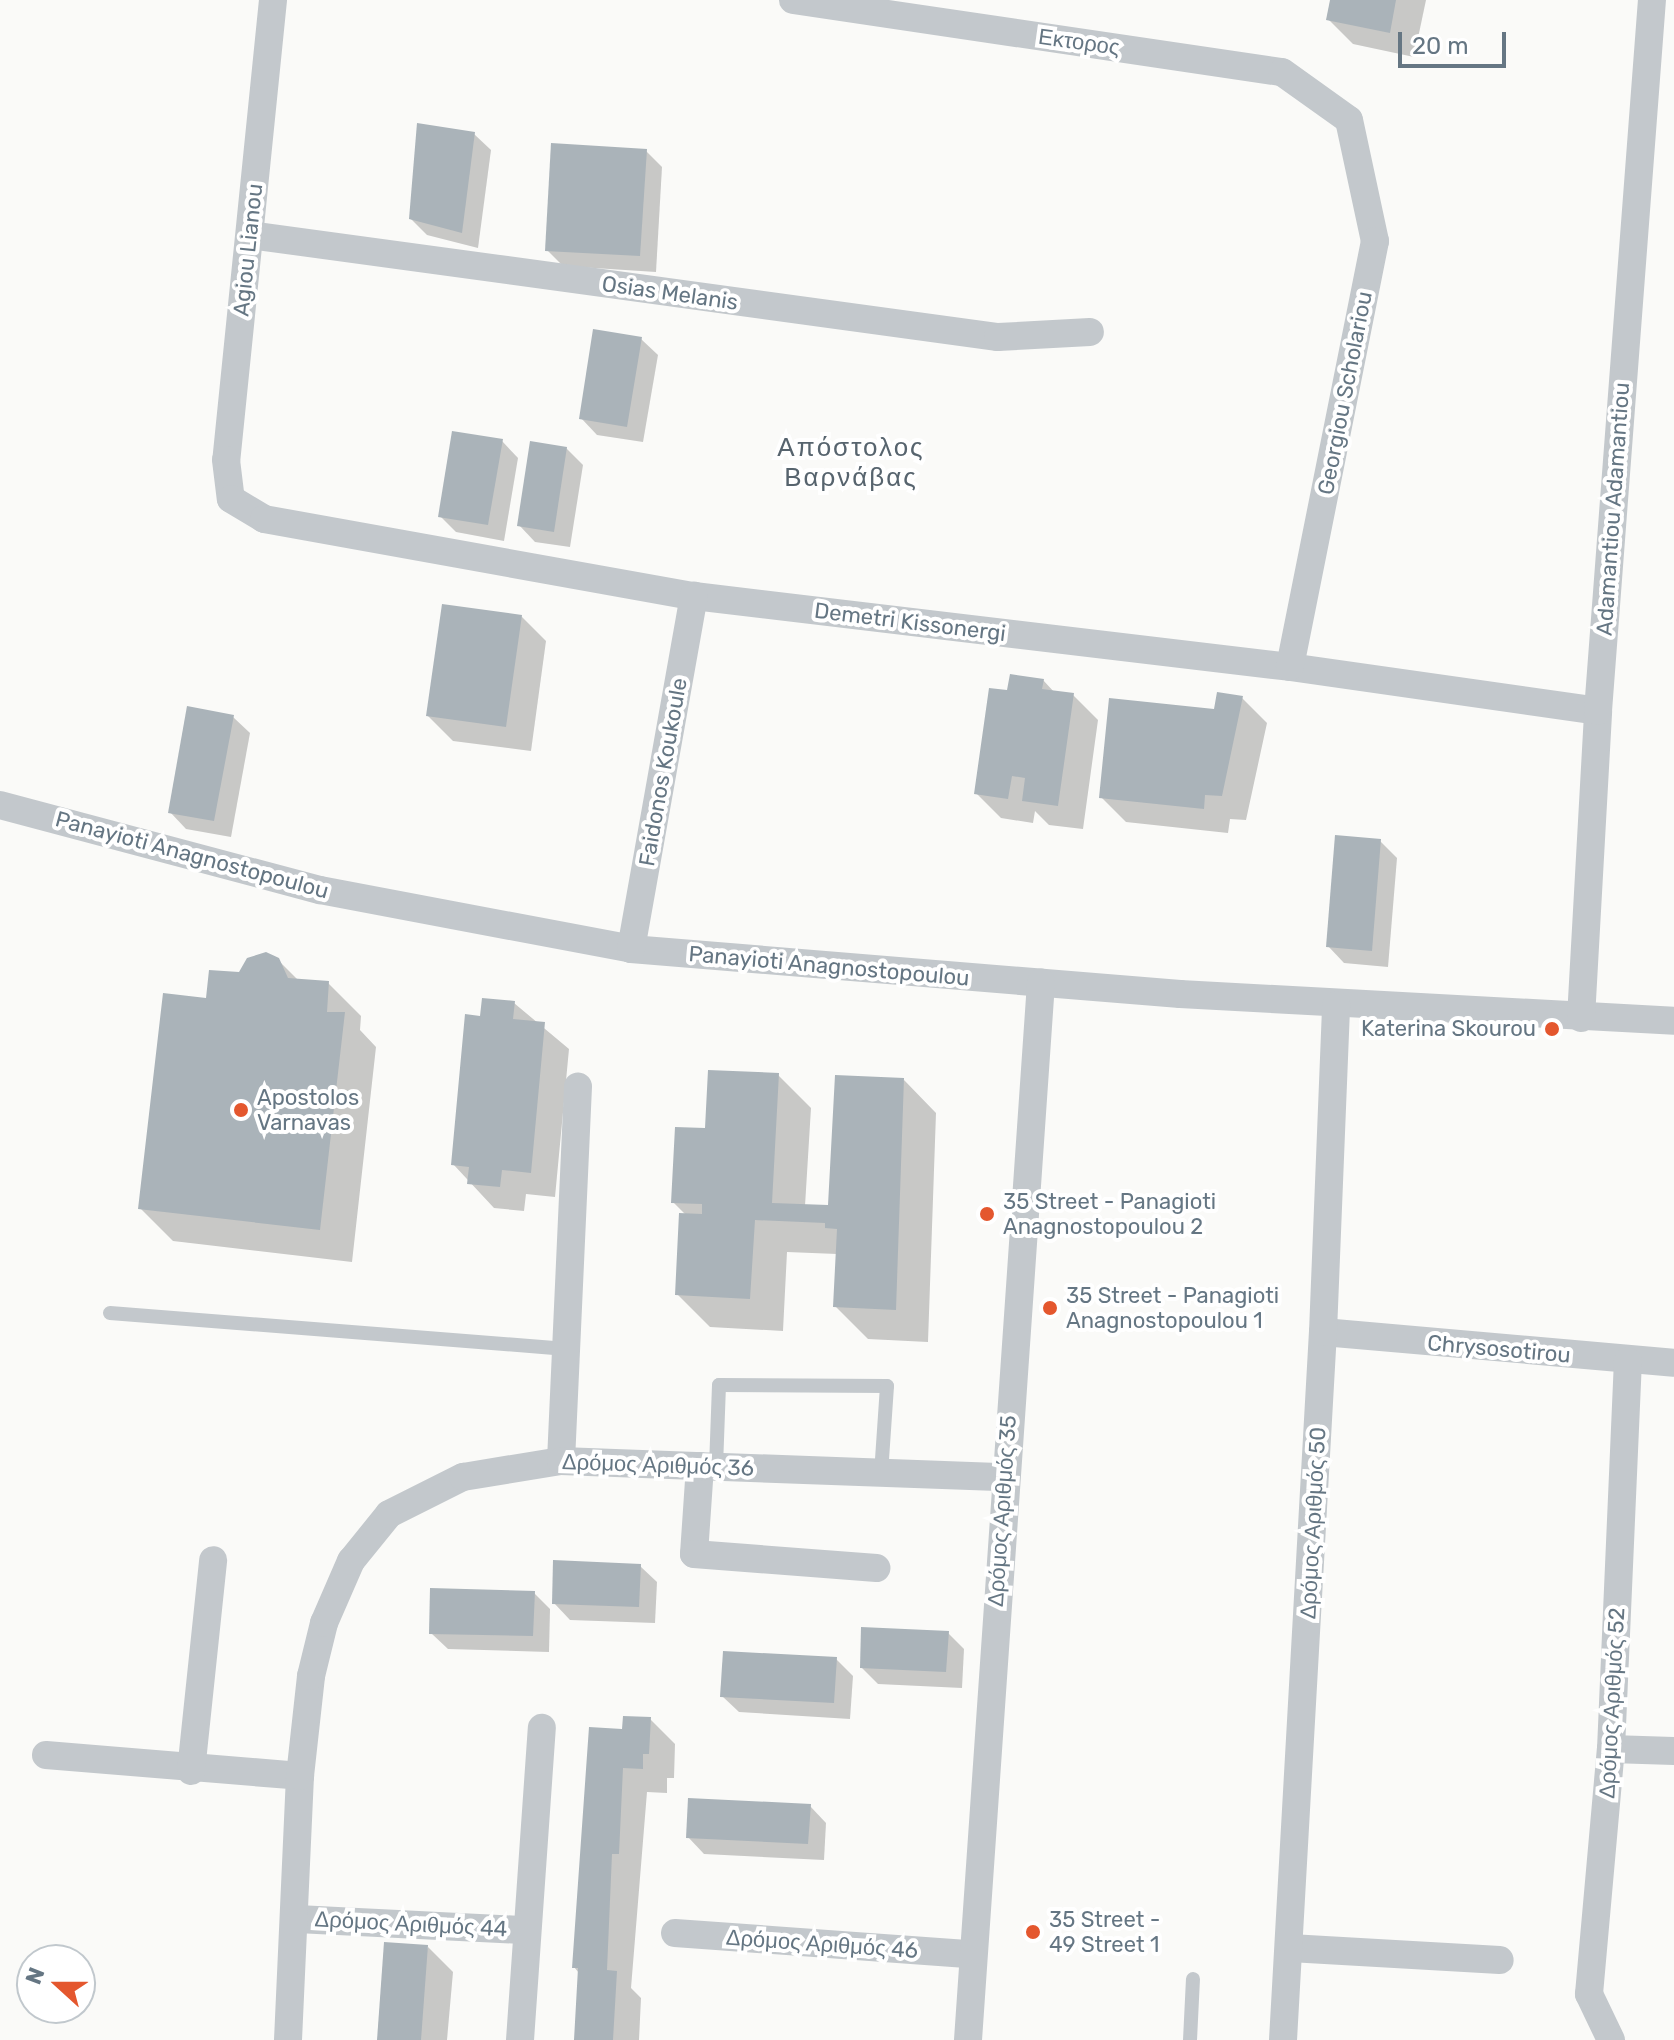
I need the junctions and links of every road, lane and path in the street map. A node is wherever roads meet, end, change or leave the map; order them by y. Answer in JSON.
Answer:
{"nodes":[{"id":1,"x":273,"y":0,"type":"edge"},
{"id":2,"x":793,"y":0,"type":"edge"},
{"id":3,"x":1652,"y":0,"type":"edge"},
{"id":4,"x":1349,"y":120,"type":"joint"},
{"id":5,"x":250,"y":235,"type":"junction"},
{"id":6,"x":1090,"y":332,"type":"dead end"},
{"id":7,"x":231,"y":499,"type":"joint"},
{"id":8,"x":694,"y":596,"type":"junction"},
{"id":9,"x":1290,"y":667,"type":"junction"},
{"id":10,"x":1598,"y":711,"type":"junction"},
{"id":11,"x":0,"y":805,"type":"edge"},
{"id":12,"x":631,"y":949,"type":"junction"},
{"id":13,"x":1041,"y":983,"type":"junction"},
{"id":14,"x":1336,"y":1005,"type":"junction"},
{"id":15,"x":1581,"y":1018,"type":"junction"},
{"id":16,"x":1674,"y":1021,"type":"edge"},
{"id":17,"x":578,"y":1086,"type":"dead end"},
{"id":18,"x":110,"y":1313,"type":"dead end"},
{"id":19,"x":1323,"y":1332,"type":"junction"},
{"id":20,"x":567,"y":1349,"type":"junction"},
{"id":21,"x":1628,"y":1361,"type":"junction"},
{"id":22,"x":1674,"y":1363,"type":"edge"},
{"id":23,"x":561,"y":1461,"type":"junction"},
{"id":24,"x":708,"y":1466,"type":"junction"},
{"id":25,"x":881,"y":1473,"type":"junction"},
{"id":26,"x":1005,"y":1477,"type":"junction"},
{"id":27,"x":213,"y":1560,"type":"dead end"},
{"id":28,"x":876,"y":1568,"type":"dead end"},
{"id":29,"x":542,"y":1728,"type":"dead end"},
{"id":30,"x":1611,"y":1749,"type":"junction"},
{"id":31,"x":1674,"y":1751,"type":"edge"},
{"id":32,"x":46,"y":1755,"type":"dead end"},
{"id":33,"x":191,"y":1771,"type":"junction"},
{"id":34,"x":300,"y":1776,"type":"junction"},
{"id":35,"x":297,"y":1919,"type":"junction"},
{"id":36,"x":526,"y":1930,"type":"junction"},
{"id":37,"x":675,"y":1933,"type":"dead end"},
{"id":38,"x":1290,"y":1948,"type":"junction"},
{"id":39,"x":970,"y":1954,"type":"junction"},
{"id":40,"x":1500,"y":1960,"type":"dead end"},
{"id":41,"x":1193,"y":1979,"type":"dead end"},
{"id":42,"x":288,"y":2040,"type":"edge"},
{"id":43,"x":520,"y":2040,"type":"edge"},
{"id":44,"x":968,"y":2040,"type":"edge"},
{"id":45,"x":1190,"y":2040,"type":"edge"},
{"id":46,"x":1283,"y":2040,"type":"edge"},
{"id":47,"x":1611,"y":2040,"type":"edge"}],
"edges":[{"from":1,"to":5,"type":"street","name":"Agiou Lianou"},
{"from":2,"to":4,"type":"street","name":"Εκτορος"},
{"from":3,"to":10,"type":"street","name":"Adamantiou Adamantiou"},
{"from":4,"to":9,"type":"street","name":"Georgiou Scholariou"},
{"from":5,"to":6,"type":"street","name":"Osias Melanis"},
{"from":5,"to":7,"type":"street","name":"Agiou Lianou"},
{"from":7,"to":8,"type":"street","name":"Demetri Kissonergi"},
{"from":8,"to":9,"type":"street","name":"Demetri Kissonergi"},
{"from":8,"to":12,"type":"street","name":"Faidonos Koukoule"},
{"from":9,"to":10,"type":"street","name":"Demetri Kissonergi"},
{"from":10,"to":15,"type":"street","name":"Adamantiou Adamantiou"},
{"from":11,"to":12,"type":"street","name":"Panayioti Anagnostopoulou"},
{"from":12,"to":13,"type":"street","name":"Panayioti Anagnostopoulou"},
{"from":13,"to":14,"type":"street","name":"Panayioti Anagnostopoulou"},
{"from":13,"to":26,"type":"street","name":"Δρόμος Αριθμός 35"},
{"from":14,"to":15,"type":"street","name":"Panayioti Anagnostopoulou"},
{"from":14,"to":19,"type":"street","name":"Δρόμος Αριθμός 50"},
{"from":15,"to":16,"type":"street","name":"Panayioti Anagnostopoulou"},
{"from":17,"to":20,"type":"street"},
{"from":18,"to":20,"type":"lane"},
{"from":19,"to":21,"type":"street","name":"Chrysosotirou"},
{"from":19,"to":38,"type":"street","name":"Δρόμος Αριθμός 50"},
{"from":20,"to":23,"type":"street"},
{"from":21,"to":22,"type":"street","name":"Chrysosotirou"},
{"from":21,"to":30,"type":"street","name":"Δρόμος Αριθμός 52"},
{"from":23,"to":24,"type":"street","name":"Δρόμος Αριθμός 36"},
{"from":23,"to":34,"type":"street","name":"Δρόμος Αριθμός 36"},
{"from":24,"to":25,"type":"street","name":"Δρόμος Αριθμός 36"},
{"from":24,"to":25,"type":"lane"},
{"from":24,"to":28,"type":"street"},
{"from":25,"to":26,"type":"street","name":"Δρόμος Αριθμός 36"},
{"from":26,"to":39,"type":"street","name":"Δρόμος Αριθμός 35"},
{"from":27,"to":33,"type":"street"},
{"from":29,"to":36,"type":"street","name":"Δρόμος Αριθμός 44"},
{"from":30,"to":31,"type":"street"},
{"from":30,"to":47,"type":"street","name":"Δρόμος Αριθμός 52"},
{"from":32,"to":33,"type":"street"},
{"from":33,"to":34,"type":"street"},
{"from":34,"to":35,"type":"street","name":"Δρόμος Αριθμός 36"},
{"from":35,"to":36,"type":"street","name":"Δρόμος Αριθμός 44"},
{"from":35,"to":42,"type":"street","name":"Δρόμος Αριθμός 36"},
{"from":36,"to":43,"type":"street","name":"Δρόμος Αριθμός 44"},
{"from":37,"to":39,"type":"street","name":"Δρόμος Αριθμός 46"},
{"from":38,"to":40,"type":"street"},
{"from":38,"to":46,"type":"street","name":"Δρόμος Αριθμός 50"},
{"from":39,"to":44,"type":"street","name":"Δρόμος Αριθμός 35"},
{"from":41,"to":45,"type":"lane"}]}
